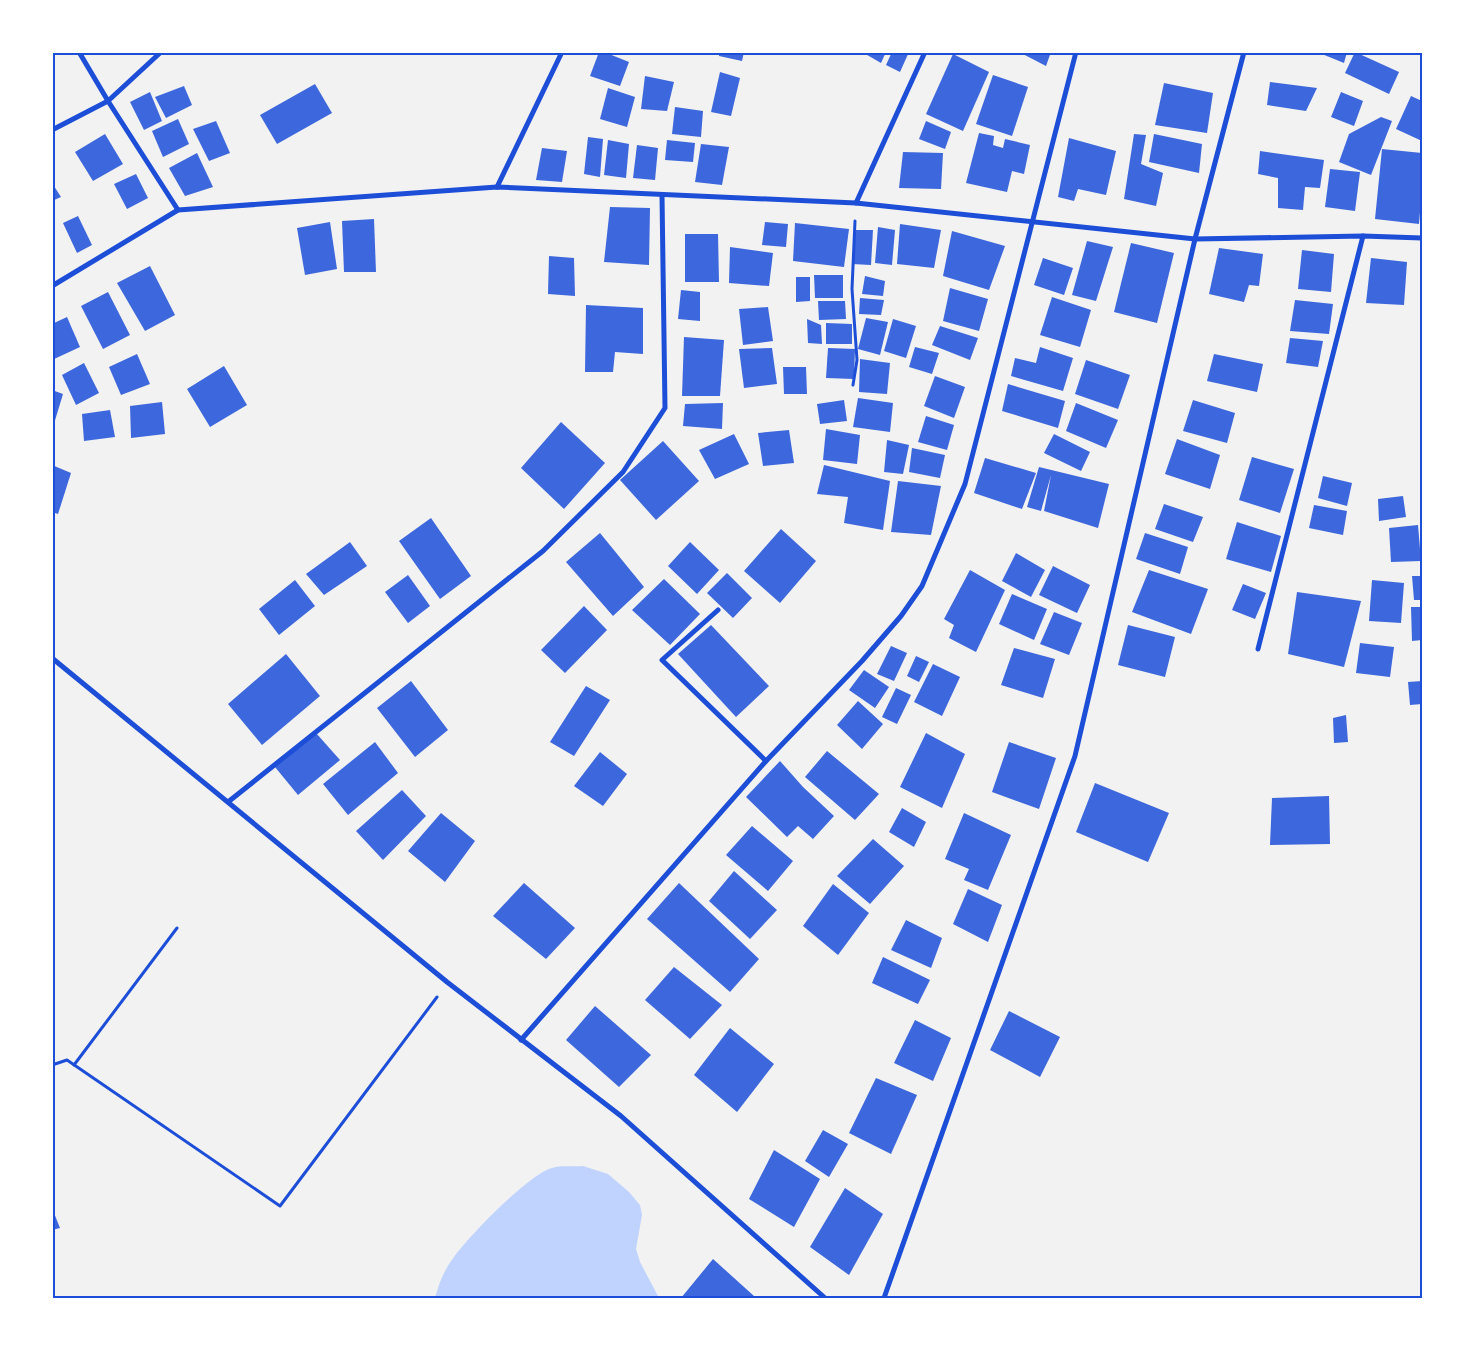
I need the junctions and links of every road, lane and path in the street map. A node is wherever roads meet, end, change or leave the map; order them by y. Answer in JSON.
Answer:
{"nodes":[{"id":1,"x":79,"y":52,"type":"edge"},
{"id":2,"x":162,"y":52,"type":"edge"},
{"id":3,"x":562,"y":52,"type":"edge"},
{"id":4,"x":925,"y":52,"type":"edge"},
{"id":5,"x":1076,"y":52,"type":"edge"},
{"id":6,"x":1244,"y":52,"type":"edge"},
{"id":7,"x":108,"y":101,"type":"junction"},
{"id":8,"x":52,"y":130,"type":"edge"},
{"id":9,"x":497,"y":187,"type":"junction"},
{"id":10,"x":662,"y":194,"type":"junction"},
{"id":11,"x":856,"y":203,"type":"junction"},
{"id":12,"x":178,"y":210,"type":"junction"},
{"id":13,"x":1031,"y":222,"type":"junction"},
{"id":14,"x":1363,"y":236,"type":"junction"},
{"id":15,"x":1422,"y":238,"type":"edge"},
{"id":16,"x":1195,"y":240,"type":"junction"},
{"id":17,"x":52,"y":286,"type":"edge"},
{"id":18,"x":853,"y":384,"type":"dead end"},
{"id":19,"x":718,"y":610,"type":"dead end"},
{"id":20,"x":1258,"y":649,"type":"dead end"},
{"id":21,"x":52,"y":658,"type":"edge"},
{"id":22,"x":766,"y":760,"type":"junction"},
{"id":23,"x":228,"y":802,"type":"junction"},
{"id":24,"x":176,"y":928,"type":"dead end"},
{"id":25,"x":447,"y":982,"type":"junction"},
{"id":26,"x":521,"y":1040,"type":"junction"},
{"id":27,"x":52,"y":1065,"type":"edge"},
{"id":28,"x":74,"y":1065,"type":"junction"},
{"id":29,"x":825,"y":1298,"type":"edge"},
{"id":30,"x":884,"y":1298,"type":"edge"}],
"edges":[{"from":1,"to":7,"type":"street"},
{"from":2,"to":7,"type":"street"},
{"from":3,"to":9,"type":"street"},
{"from":4,"to":11,"type":"street"},
{"from":5,"to":13,"type":"street"},
{"from":6,"to":16,"type":"street"},
{"from":7,"to":8,"type":"street"},
{"from":7,"to":12,"type":"street"},
{"from":9,"to":10,"type":"street"},
{"from":9,"to":12,"type":"street"},
{"from":10,"to":11,"type":"street"},
{"from":10,"to":23,"type":"street"},
{"from":11,"to":13,"type":"street"},
{"from":11,"to":18,"type":"path"},
{"from":12,"to":17,"type":"street"},
{"from":13,"to":16,"type":"street"},
{"from":13,"to":22,"type":"street"},
{"from":14,"to":15,"type":"street"},
{"from":14,"to":16,"type":"street"},
{"from":14,"to":20,"type":"street"},
{"from":16,"to":30,"type":"street"},
{"from":19,"to":22,"type":"street"},
{"from":21,"to":23,"type":"street"},
{"from":22,"to":26,"type":"street"},
{"from":23,"to":25,"type":"street"},
{"from":24,"to":28,"type":"path"},
{"from":25,"to":26,"type":"street"},
{"from":25,"to":28,"type":"path"},
{"from":26,"to":29,"type":"street"},
{"from":27,"to":28,"type":"path"}]}
